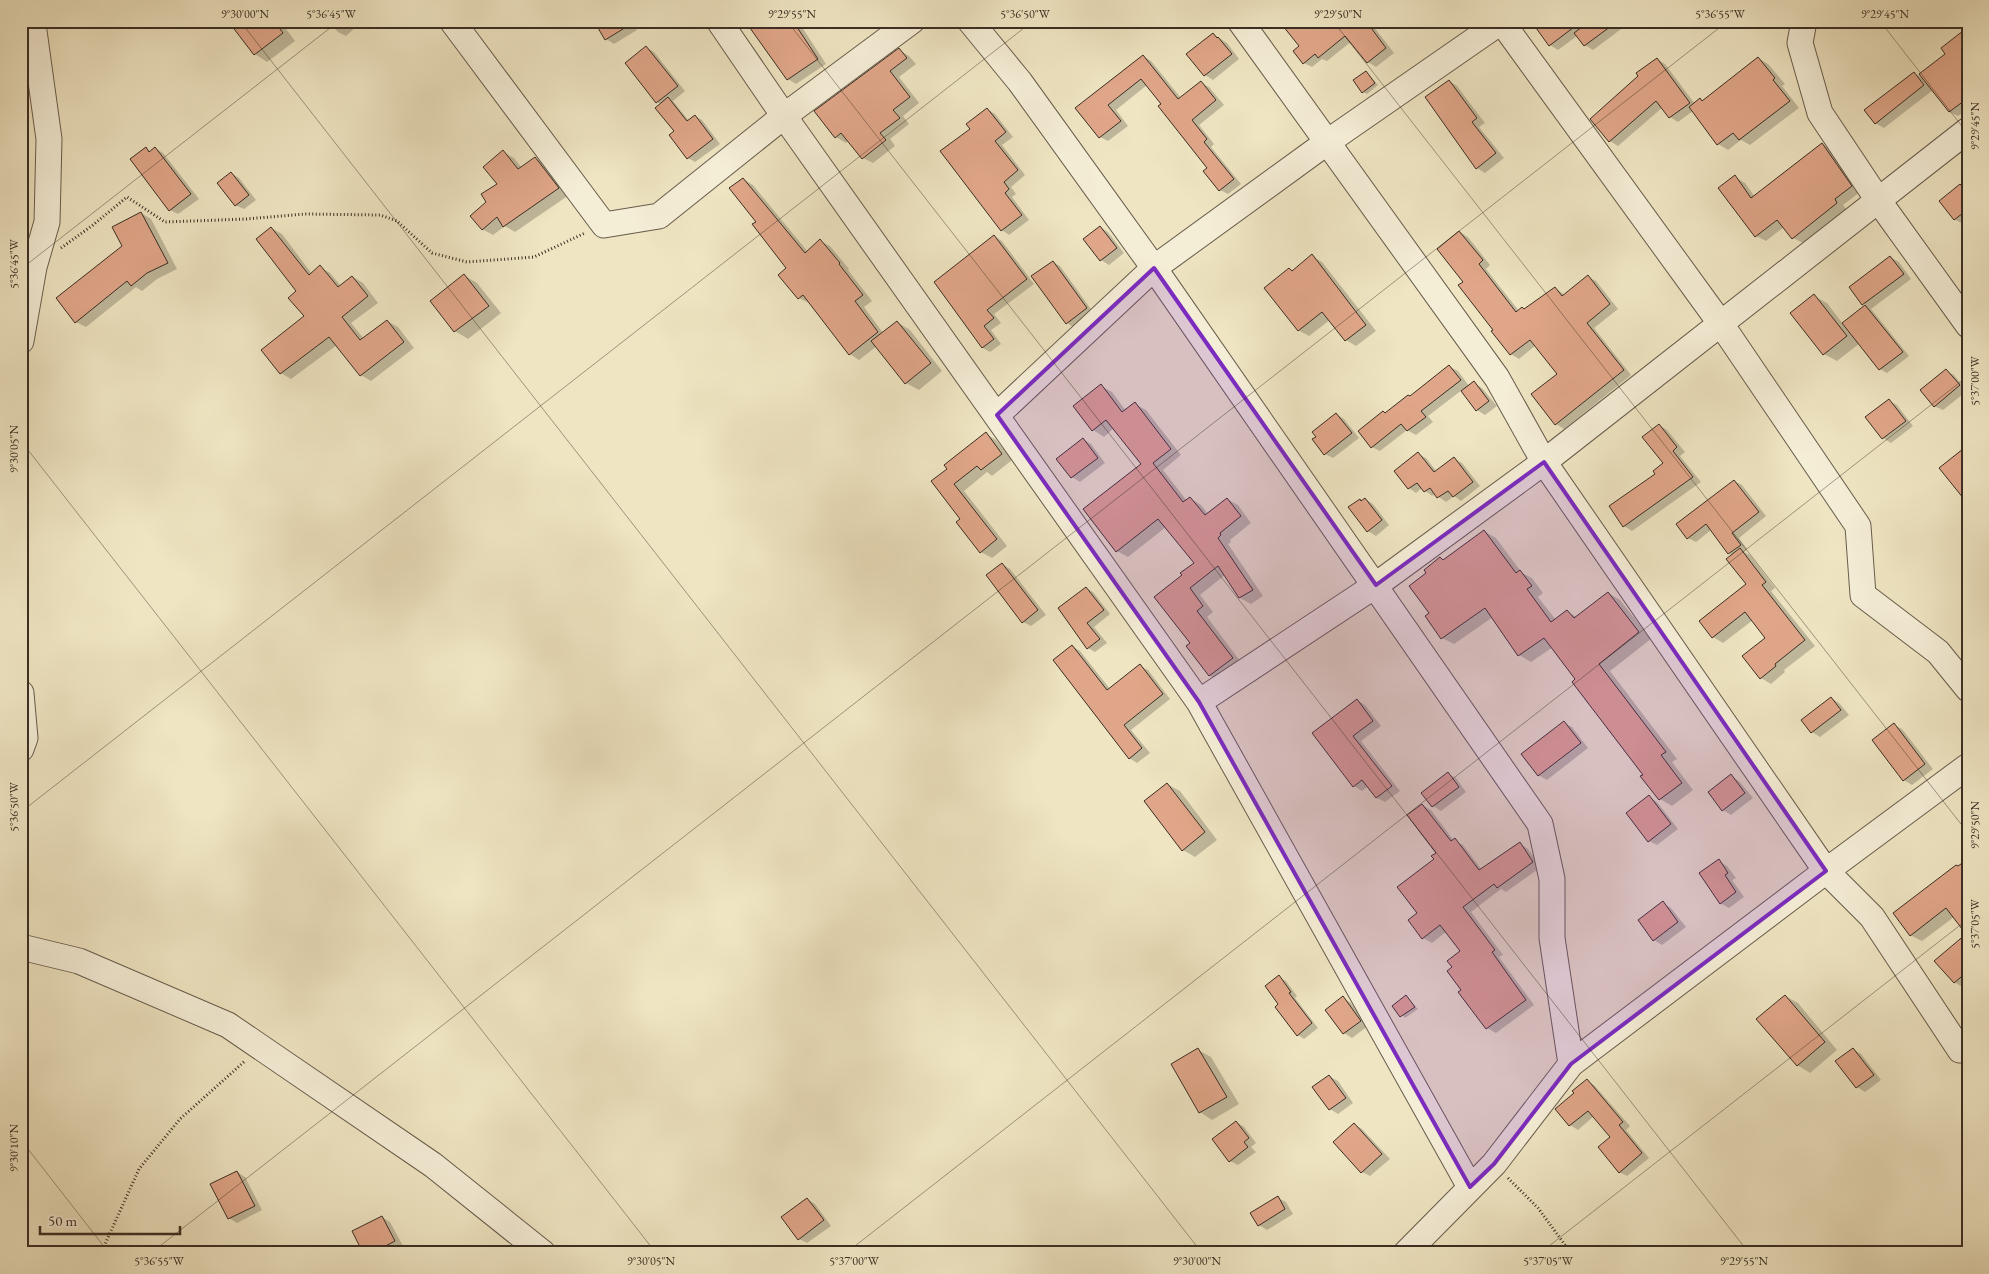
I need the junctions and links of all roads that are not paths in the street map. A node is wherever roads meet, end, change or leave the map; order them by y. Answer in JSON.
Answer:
{"nodes":[{"id":1,"x":452,"y":21,"type":"edge"},
{"id":2,"x":719,"y":21,"type":"edge"},
{"id":3,"x":912,"y":21,"type":"edge"},
{"id":4,"x":970,"y":21,"type":"edge"},
{"id":5,"x":1240,"y":21,"type":"edge"},
{"id":6,"x":1502,"y":21,"type":"edge"},
{"id":7,"x":1804,"y":21,"type":"edge"},
{"id":8,"x":34,"y":25,"type":"edge"},
{"id":9,"x":784,"y":116,"type":"junction"},
{"id":10,"x":1968,"y":130,"type":"edge"},
{"id":11,"x":1326,"y":143,"type":"junction"},
{"id":12,"x":1878,"y":200,"type":"junction"},
{"id":13,"x":1154,"y":268,"type":"junction"},
{"id":14,"x":28,"y":269,"type":"edge"},
{"id":15,"x":1720,"y":324,"type":"junction"},
{"id":16,"x":1968,"y":325,"type":"edge"},
{"id":17,"x":21,"y":341,"type":"edge"},
{"id":18,"x":997,"y":415,"type":"junction"},
{"id":19,"x":1544,"y":462,"type":"junction"},
{"id":20,"x":1376,"y":585,"type":"junction"},
{"id":21,"x":1968,"y":689,"type":"edge"},
{"id":22,"x":21,"y":693,"type":"edge"},
{"id":23,"x":1199,"y":702,"type":"junction"},
{"id":24,"x":21,"y":749,"type":"edge"},
{"id":25,"x":1968,"y":766,"type":"edge"},
{"id":26,"x":1826,"y":871,"type":"junction"},
{"id":27,"x":21,"y":947,"type":"edge"},
{"id":28,"x":1960,"y":1050,"type":"dead end"},
{"id":29,"x":1571,"y":1064,"type":"junction"},
{"id":30,"x":1470,"y":1187,"type":"junction"},
{"id":31,"x":544,"y":1253,"type":"edge"},
{"id":32,"x":1406,"y":1253,"type":"edge"}],
"edges":[{"from":1,"to":9,"type":"street"},
{"from":2,"to":9,"type":"street"},
{"from":3,"to":9,"type":"street"},
{"from":4,"to":13,"type":"street"},
{"from":5,"to":11,"type":"street"},
{"from":6,"to":11,"type":"street"},
{"from":6,"to":15,"type":"street"},
{"from":7,"to":12,"type":"street"},
{"from":8,"to":14,"type":"street"},
{"from":9,"to":18,"type":"street"},
{"from":10,"to":12,"type":"street"},
{"from":11,"to":13,"type":"street"},
{"from":11,"to":19,"type":"street"},
{"from":12,"to":15,"type":"street"},
{"from":12,"to":16,"type":"street"},
{"from":13,"to":18,"type":"street"},
{"from":13,"to":20,"type":"street"},
{"from":14,"to":17,"type":"street"},
{"from":15,"to":19,"type":"street"},
{"from":15,"to":21,"type":"street"},
{"from":18,"to":23,"type":"street"},
{"from":19,"to":20,"type":"street"},
{"from":19,"to":26,"type":"street"},
{"from":20,"to":23,"type":"street"},
{"from":20,"to":29,"type":"street"},
{"from":22,"to":24,"type":"street"},
{"from":23,"to":30,"type":"street"},
{"from":25,"to":26,"type":"street"},
{"from":26,"to":28,"type":"street"},
{"from":26,"to":29,"type":"street"},
{"from":27,"to":31,"type":"street"},
{"from":29,"to":30,"type":"street"},
{"from":30,"to":32,"type":"street"}]}
